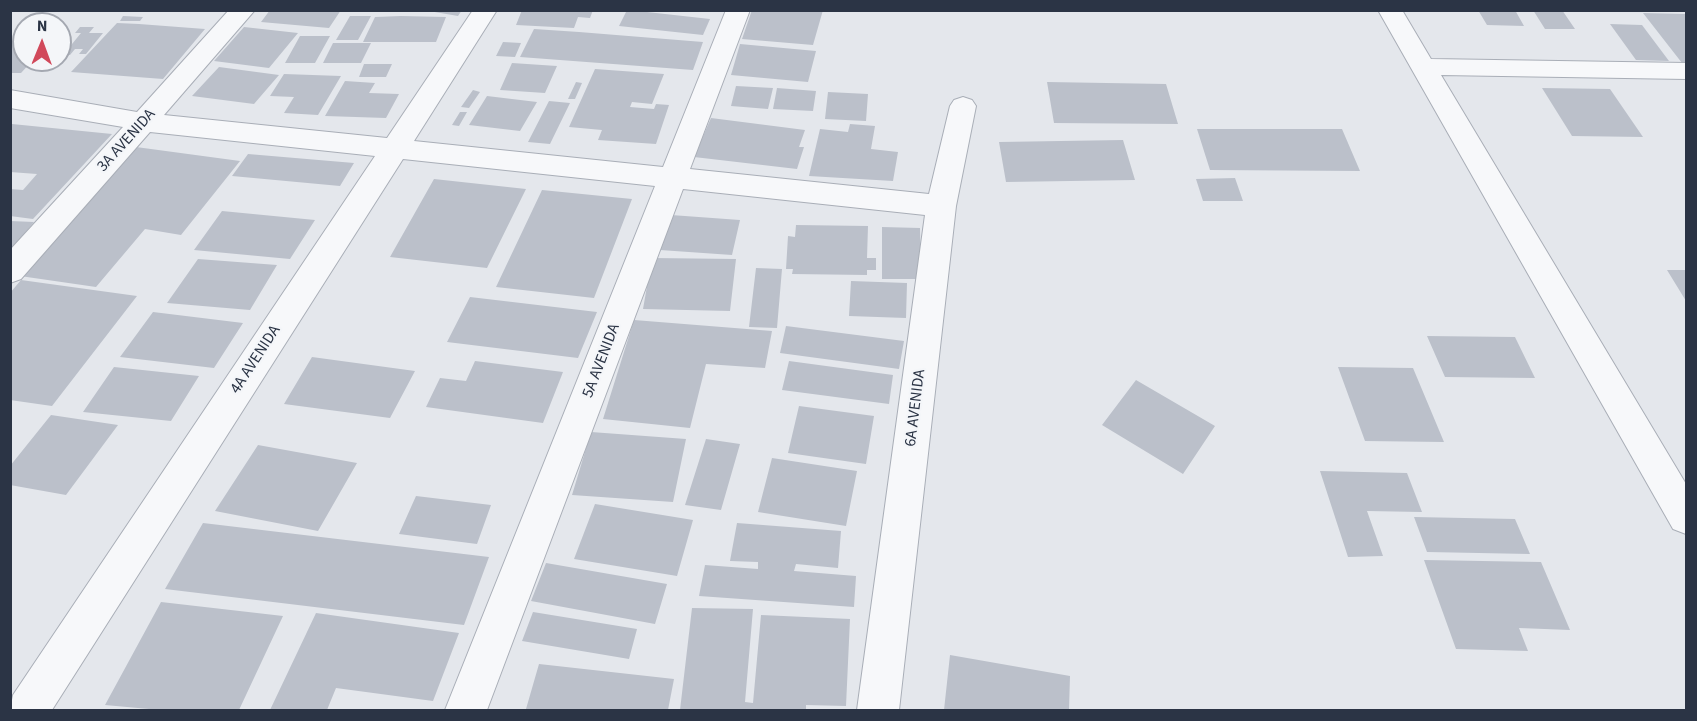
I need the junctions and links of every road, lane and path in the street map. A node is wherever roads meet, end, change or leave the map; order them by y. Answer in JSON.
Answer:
{"nodes":[{"id":1,"x":243,"y":10,"type":"edge"},
{"id":2,"x":485,"y":10,"type":"edge"},
{"id":3,"x":738,"y":10,"type":"edge"},
{"id":4,"x":1390,"y":10,"type":"edge"},
{"id":5,"x":1422,"y":67,"type":"junction"},
{"id":6,"x":1686,"y":71,"type":"edge"},
{"id":7,"x":10,"y":99,"type":"edge"},
{"id":8,"x":963,"y":106,"type":"dead end"},
{"id":9,"x":144,"y":122,"type":"junction"},
{"id":10,"x":393,"y":148,"type":"junction"},
{"id":11,"x":673,"y":179,"type":"junction"},
{"id":12,"x":941,"y":206,"type":"junction"},
{"id":13,"x":10,"y":271,"type":"edge"},
{"id":14,"x":1686,"y":517,"type":"edge"},
{"id":15,"x":28,"y":711,"type":"edge"},
{"id":16,"x":466,"y":711,"type":"edge"},
{"id":17,"x":878,"y":711,"type":"edge"}],
"edges":[{"from":1,"to":9,"type":"street","name":"3A AVENIDA"},
{"from":2,"to":10,"type":"street","name":"4A AVENIDA"},
{"from":3,"to":11,"type":"street","name":"5A AVENIDA"},
{"from":4,"to":5,"type":"street"},
{"from":5,"to":6,"type":"street"},
{"from":5,"to":14,"type":"street"},
{"from":7,"to":9,"type":"street"},
{"from":8,"to":12,"type":"street","name":"6A AVENIDA"},
{"from":9,"to":10,"type":"street"},
{"from":9,"to":13,"type":"street","name":"3A AVENIDA"},
{"from":10,"to":11,"type":"street"},
{"from":10,"to":15,"type":"street","name":"4A AVENIDA"},
{"from":11,"to":12,"type":"street"},
{"from":11,"to":16,"type":"street","name":"5A AVENIDA"},
{"from":12,"to":17,"type":"street","name":"6A AVENIDA"}]}
